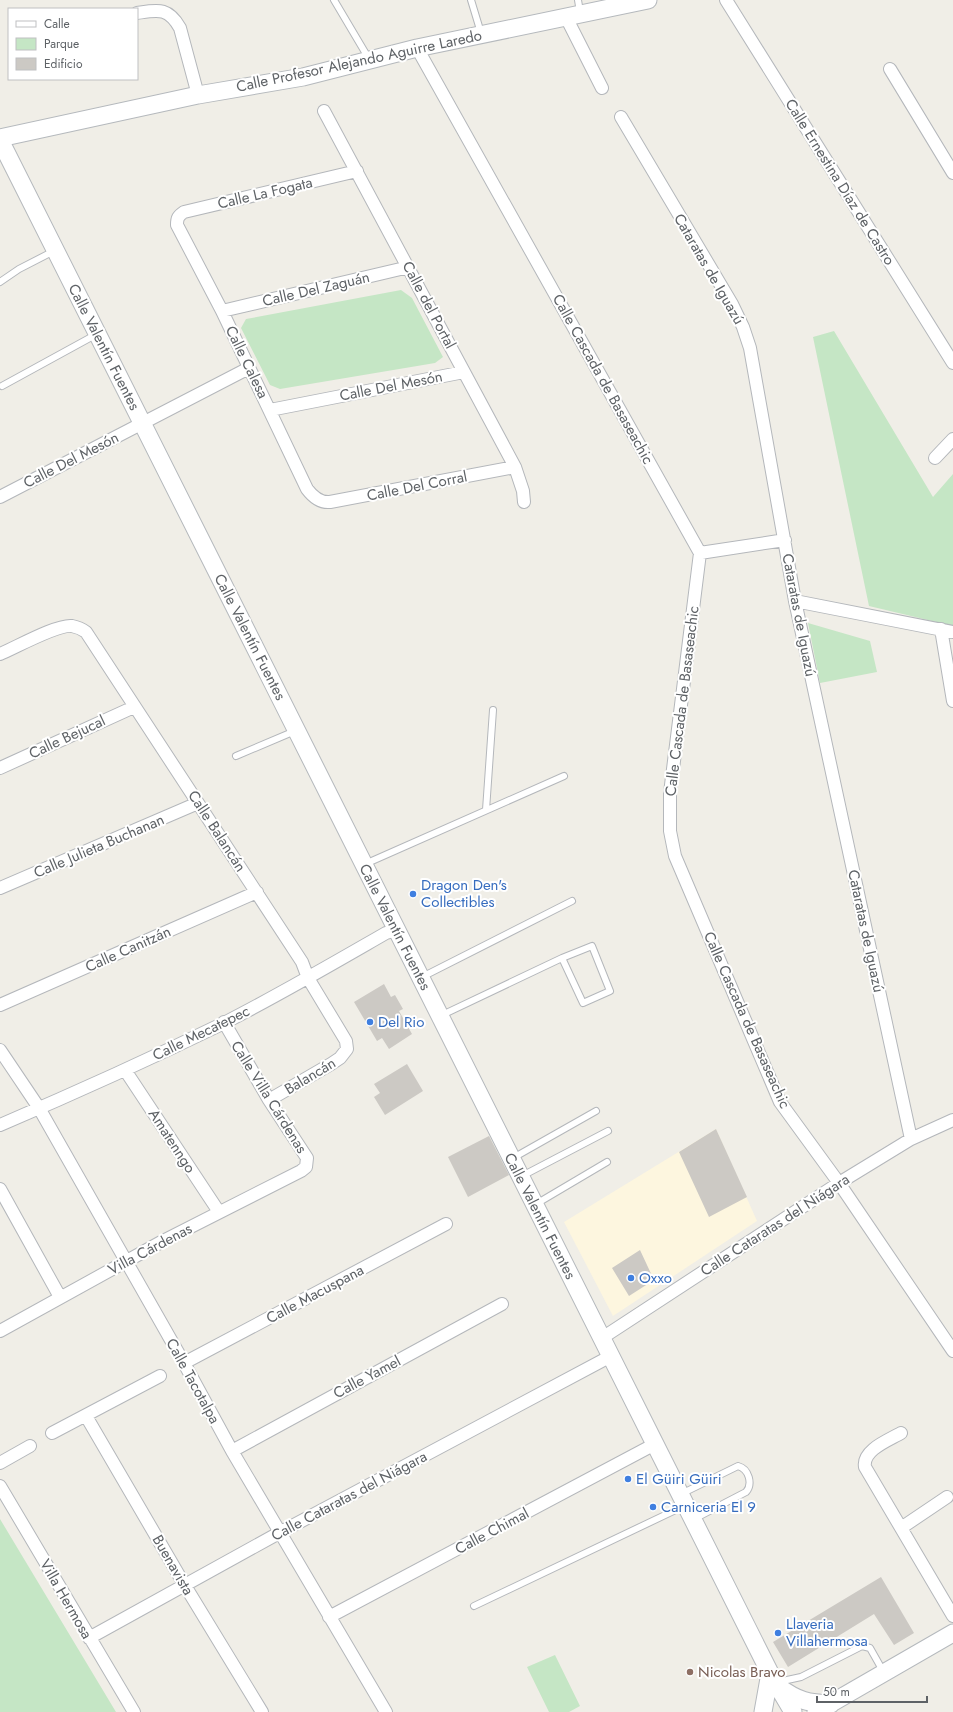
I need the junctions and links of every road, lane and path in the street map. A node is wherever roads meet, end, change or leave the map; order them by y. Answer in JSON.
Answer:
{"nodes":[{"id":1,"x":334,"y":0,"type":"edge"},
{"id":2,"x":471,"y":0,"type":"edge"},
{"id":3,"x":648,"y":0,"type":"edge"},
{"id":4,"x":726,"y":0,"type":"edge"},
{"id":5,"x":575,"y":10,"type":"edge"},
{"id":6,"x":138,"y":13,"type":"edge"},
{"id":7,"x":482,"y":35,"type":"junction"},
{"id":8,"x":417,"y":48,"type":"junction"},
{"id":9,"x":369,"y":59,"type":"junction"},
{"id":10,"x":890,"y":69,"type":"dead end"},
{"id":11,"x":602,"y":88,"type":"dead end"},
{"id":12,"x":198,"y":95,"type":"junction"},
{"id":13,"x":324,"y":111,"type":"dead end"},
{"id":14,"x":621,"y":117,"type":"dead end"},
{"id":15,"x":0,"y":139,"type":"edge"},
{"id":16,"x":357,"y":171,"type":"junction"},
{"id":17,"x":953,"y":173,"type":"edge"},
{"id":18,"x":177,"y":220,"type":"joint"},
{"id":19,"x":55,"y":250,"type":"junction"},
{"id":20,"x":409,"y":268,"type":"junction"},
{"id":21,"x":0,"y":282,"type":"edge"},
{"id":22,"x":222,"y":311,"type":"junction"},
{"id":23,"x":97,"y":334,"type":"junction"},
{"id":24,"x":953,"y":363,"type":"edge"},
{"id":25,"x":249,"y":368,"type":"junction"},
{"id":26,"x":464,"y":372,"type":"junction"},
{"id":27,"x":2,"y":386,"type":"dead end"},
{"id":28,"x":270,"y":410,"type":"junction"},
{"id":29,"x":142,"y":423,"type":"junction"},
{"id":30,"x":953,"y":439,"type":"edge"},
{"id":31,"x":935,"y":458,"type":"dead end"},
{"id":32,"x":515,"y":467,"type":"junction"},
{"id":33,"x":0,"y":496,"type":"edge"},
{"id":34,"x":319,"y":501,"type":"joint"},
{"id":35,"x":524,"y":502,"type":"dead end"},
{"id":36,"x":785,"y":540,"type":"junction"},
{"id":37,"x":700,"y":553,"type":"junction"},
{"id":38,"x":795,"y":601,"type":"junction"},
{"id":39,"x":941,"y":629,"type":"junction"},
{"id":40,"x":953,"y":632,"type":"edge"},
{"id":41,"x":0,"y":654,"type":"edge"},
{"id":42,"x":953,"y":701,"type":"edge"},
{"id":43,"x":134,"y":707,"type":"junction"},
{"id":44,"x":493,"y":710,"type":"dead end"},
{"id":45,"x":297,"y":730,"type":"junction"},
{"id":46,"x":236,"y":756,"type":"dead end"},
{"id":47,"x":0,"y":768,"type":"edge"},
{"id":48,"x":564,"y":776,"type":"dead end"},
{"id":49,"x":198,"y":803,"type":"junction"},
{"id":50,"x":486,"y":810,"type":"junction"},
{"id":51,"x":364,"y":864,"type":"junction"},
{"id":52,"x":0,"y":888,"type":"edge"},
{"id":53,"x":257,"y":892,"type":"junction"},
{"id":54,"x":572,"y":901,"type":"dead end"},
{"id":55,"x":397,"y":930,"type":"junction"},
{"id":56,"x":562,"y":958,"type":"junction"},
{"id":57,"x":420,"y":977,"type":"junction"},
{"id":58,"x":308,"y":978,"type":"junction"},
{"id":59,"x":0,"y":1005,"type":"edge"},
{"id":60,"x":440,"y":1016,"type":"junction"},
{"id":61,"x":224,"y":1022,"type":"junction"},
{"id":62,"x":347,"y":1049,"type":"joint"},
{"id":63,"x":0,"y":1050,"type":"edge"},
{"id":64,"x":125,"y":1070,"type":"junction"},
{"id":65,"x":269,"y":1100,"type":"junction"},
{"id":66,"x":39,"y":1108,"type":"junction"},
{"id":67,"x":596,"y":1111,"type":"dead end"},
{"id":68,"x":953,"y":1120,"type":"edge"},
{"id":69,"x":0,"y":1125,"type":"edge"},
{"id":70,"x":608,"y":1131,"type":"dead end"},
{"id":71,"x":911,"y":1139,"type":"junction"},
{"id":72,"x":512,"y":1159,"type":"junction"},
{"id":73,"x":607,"y":1162,"type":"dead end"},
{"id":74,"x":301,"y":1170,"type":"joint"},
{"id":75,"x":521,"y":1177,"type":"junction"},
{"id":76,"x":838,"y":1183,"type":"junction"},
{"id":77,"x":0,"y":1190,"type":"edge"},
{"id":78,"x":535,"y":1205,"type":"junction"},
{"id":79,"x":219,"y":1212,"type":"junction"},
{"id":80,"x":446,"y":1224,"type":"dead end"},
{"id":81,"x":126,"y":1262,"type":"junction"},
{"id":82,"x":60,"y":1297,"type":"junction"},
{"id":83,"x":502,"y":1304,"type":"dead end"},
{"id":84,"x":0,"y":1331,"type":"edge"},
{"id":85,"x":602,"y":1338,"type":"junction"},
{"id":86,"x":953,"y":1351,"type":"edge"},
{"id":87,"x":611,"y":1356,"type":"junction"},
{"id":88,"x":184,"y":1363,"type":"junction"},
{"id":89,"x":160,"y":1376,"type":"dead end"},
{"id":90,"x":86,"y":1416,"type":"junction"},
{"id":91,"x":901,"y":1432,"type":"dead end"},
{"id":92,"x":52,"y":1433,"type":"dead end"},
{"id":93,"x":655,"y":1444,"type":"junction"},
{"id":94,"x":30,"y":1446,"type":"dead end"},
{"id":95,"x":232,"y":1450,"type":"junction"},
{"id":96,"x":0,"y":1463,"type":"edge"},
{"id":97,"x":0,"y":1486,"type":"edge"},
{"id":98,"x":947,"y":1497,"type":"dead end"},
{"id":99,"x":686,"y":1507,"type":"junction"},
{"id":100,"x":901,"y":1528,"type":"junction"},
{"id":101,"x":279,"y":1533,"type":"junction"},
{"id":102,"x":184,"y":1584,"type":"junction"},
{"id":103,"x":474,"y":1606,"type":"dead end"},
{"id":104,"x":953,"y":1616,"type":"edge"},
{"id":105,"x":329,"y":1617,"type":"junction"},
{"id":106,"x":953,"y":1633,"type":"edge"},
{"id":107,"x":89,"y":1638,"type":"junction"},
{"id":108,"x":884,"y":1673,"type":"junction"},
{"id":109,"x":774,"y":1680,"type":"junction"},
{"id":110,"x":831,"y":1704,"type":"junction"},
{"id":111,"x":134,"y":1712,"type":"edge"},
{"id":112,"x":262,"y":1712,"type":"edge"},
{"id":113,"x":386,"y":1712,"type":"edge"},
{"id":114,"x":763,"y":1712,"type":"edge"},
{"id":115,"x":793,"y":1712,"type":"edge"},
{"id":116,"x":816,"y":1712,"type":"edge"}],
"edges":[{"from":1,"to":9,"type":"lane"},
{"from":2,"to":7,"type":"lane"},
{"from":3,"to":5,"type":"street","name":"Calle Profesor Alejando Aguirre Laredo"},
{"from":4,"to":24,"type":"street","name":"Calle Ernestina Díaz de Castro"},
{"from":5,"to":7,"type":"street","name":"Calle Profesor Alejando Aguirre Laredo"},
{"from":5,"to":11,"type":"street"},
{"from":6,"to":12,"type":"street"},
{"from":7,"to":8,"type":"street","name":"Calle Profesor Alejando Aguirre Laredo"},
{"from":8,"to":9,"type":"street","name":"Calle Profesor Alejando Aguirre Laredo"},
{"from":8,"to":37,"type":"street","name":"Calle Cascada de Basaseachic"},
{"from":9,"to":12,"type":"street","name":"Calle Profesor Alejando Aguirre Laredo"},
{"from":10,"to":17,"type":"street"},
{"from":12,"to":15,"type":"street","name":"Calle Profesor Alejando Aguirre Laredo"},
{"from":13,"to":16,"type":"street","name":"Calle del Portal"},
{"from":14,"to":36,"type":"street","name":"Cataratas de Iguazú"},
{"from":15,"to":19,"type":"street","name":"Calle Valentín Fuentes"},
{"from":16,"to":18,"type":"street","name":"Calle La Fogata"},
{"from":16,"to":20,"type":"street","name":"Calle del Portal"},
{"from":18,"to":22,"type":"street","name":"Calle Calesa"},
{"from":19,"to":21,"type":"lane"},
{"from":19,"to":23,"type":"street","name":"Calle Valentín Fuentes"},
{"from":20,"to":22,"type":"street","name":"Calle Del Zaguán"},
{"from":20,"to":26,"type":"street","name":"Calle del Portal"},
{"from":22,"to":25,"type":"street","name":"Calle Calesa"},
{"from":23,"to":27,"type":"lane"},
{"from":23,"to":29,"type":"street","name":"Calle Valentín Fuentes"},
{"from":25,"to":28,"type":"street","name":"Calle Calesa"},
{"from":25,"to":29,"type":"street","name":"Calle Del Mesón"},
{"from":26,"to":28,"type":"street","name":"Calle Del Mesón"},
{"from":26,"to":32,"type":"street","name":"Calle del Portal"},
{"from":28,"to":34,"type":"street","name":"Calle Calesa"},
{"from":29,"to":33,"type":"street","name":"Calle Del Mesón"},
{"from":29,"to":45,"type":"street","name":"Calle Valentín Fuentes"},
{"from":30,"to":31,"type":"street"},
{"from":32,"to":34,"type":"street","name":"Calle Del Corral"},
{"from":32,"to":35,"type":"street","name":"Calle del Portal"},
{"from":36,"to":37,"type":"street"},
{"from":36,"to":38,"type":"street","name":"Cataratas de Iguazú"},
{"from":37,"to":76,"type":"street","name":"Calle Cascada de Basaseachic"},
{"from":38,"to":39,"type":"street"},
{"from":38,"to":71,"type":"street","name":"Cataratas de Iguazú"},
{"from":39,"to":40,"type":"street"},
{"from":39,"to":42,"type":"street"},
{"from":41,"to":43,"type":"street","name":"Calle Balancán"},
{"from":43,"to":47,"type":"street","name":"Calle Bejucal"},
{"from":43,"to":49,"type":"street","name":"Calle Balancán"},
{"from":44,"to":50,"type":"lane"},
{"from":45,"to":46,"type":"lane"},
{"from":45,"to":51,"type":"street","name":"Calle Valentín Fuentes"},
{"from":48,"to":50,"type":"lane"},
{"from":49,"to":52,"type":"street","name":"Calle Julieta Buchanan"},
{"from":49,"to":53,"type":"street","name":"Calle Balancán"},
{"from":50,"to":51,"type":"lane"},
{"from":51,"to":55,"type":"street","name":"Calle Valentín Fuentes"},
{"from":53,"to":58,"type":"street","name":"Calle Balancán"},
{"from":53,"to":59,"type":"street","name":"Calle Canitzán"},
{"from":54,"to":57,"type":"lane"},
{"from":55,"to":57,"type":"street","name":"Calle Valentín Fuentes"},
{"from":55,"to":58,"type":"street","name":"Calle Mecatepec"},
{"from":56,"to":56,"type":"lane"},
{"from":56,"to":60,"type":"lane"},
{"from":57,"to":60,"type":"street","name":"Calle Valentín Fuentes"},
{"from":58,"to":61,"type":"street","name":"Calle Mecatepec"},
{"from":58,"to":62,"type":"street","name":"Calle Balancán"},
{"from":60,"to":72,"type":"street","name":"Calle Valentín Fuentes"},
{"from":61,"to":64,"type":"street","name":"Calle Mecatepec"},
{"from":61,"to":65,"type":"street","name":"Calle Villa Cárdenas"},
{"from":62,"to":65,"type":"street","name":"Balancán"},
{"from":63,"to":66,"type":"street","name":"Calle Tacotalpa"},
{"from":64,"to":66,"type":"street","name":"Calle Mecatepec"},
{"from":64,"to":79,"type":"street","name":"Amatenngo"},
{"from":65,"to":74,"type":"street","name":"Calle Villa Cárdenas"},
{"from":66,"to":69,"type":"street","name":"Calle Mecatepec"},
{"from":66,"to":81,"type":"street","name":"Calle Tacotalpa"},
{"from":67,"to":72,"type":"lane"},
{"from":68,"to":71,"type":"street","name":"Calle Cataratas del Niágara"},
{"from":70,"to":75,"type":"lane"},
{"from":71,"to":76,"type":"street","name":"Calle Cataratas del Niágara"},
{"from":72,"to":75,"type":"street","name":"Calle Valentín Fuentes"},
{"from":73,"to":78,"type":"lane"},
{"from":74,"to":79,"type":"street","name":"Villa Cárdenas"},
{"from":75,"to":78,"type":"street","name":"Calle Valentín Fuentes"},
{"from":76,"to":85,"type":"street","name":"Calle Cataratas del Niágara"},
{"from":76,"to":86,"type":"street","name":"Calle Cascada de Basaseachic"},
{"from":77,"to":82,"type":"street"},
{"from":78,"to":85,"type":"street","name":"Calle Valentín Fuentes"},
{"from":79,"to":81,"type":"street","name":"Villa Cárdenas"},
{"from":80,"to":88,"type":"street","name":"Calle Macuspana"},
{"from":81,"to":82,"type":"street","name":"Villa Cárdenas"},
{"from":81,"to":88,"type":"street","name":"Calle Tacotalpa"},
{"from":82,"to":84,"type":"street","name":"Villa Cárdenas"},
{"from":83,"to":95,"type":"street","name":"Calle Yamel"},
{"from":85,"to":87,"type":"street","name":"Calle Valentín Fuentes"},
{"from":87,"to":93,"type":"street","name":"Calle Valentín Fuentes"},
{"from":87,"to":101,"type":"street","name":"Calle Cataratas del Niágara"},
{"from":88,"to":95,"type":"street","name":"Calle Tacotalpa"},
{"from":89,"to":90,"type":"street"},
{"from":90,"to":92,"type":"street"},
{"from":90,"to":102,"type":"street","name":"Buenavista"},
{"from":91,"to":100,"type":"street"},
{"from":93,"to":99,"type":"street","name":"Calle Valentín Fuentes"},
{"from":93,"to":105,"type":"street","name":"Calle Chimal"},
{"from":94,"to":96,"type":"street"},
{"from":95,"to":101,"type":"street","name":"Calle Tacotalpa"},
{"from":97,"to":107,"type":"street","name":"Villa Hermosa"},
{"from":98,"to":100,"type":"street"},
{"from":99,"to":99,"type":"lane"},
{"from":99,"to":103,"type":"lane"},
{"from":99,"to":109,"type":"street","name":"Calle Valentín Fuentes"},
{"from":100,"to":104,"type":"street"},
{"from":101,"to":102,"type":"street","name":"Calle Cataratas del Niágara"},
{"from":101,"to":105,"type":"street","name":"Calle Tacotalpa"},
{"from":102,"to":107,"type":"street","name":"Calle Cataratas del Niágara"},
{"from":102,"to":112,"type":"street","name":"Buenavista"},
{"from":105,"to":113,"type":"street","name":"Calle Tacotalpa"},
{"from":106,"to":108,"type":"street"},
{"from":107,"to":111,"type":"street","name":"Villa Hermosa"},
{"from":108,"to":109,"type":"lane"},
{"from":108,"to":110,"type":"street"},
{"from":109,"to":110,"type":"street"},
{"from":109,"to":114,"type":"street"},
{"from":109,"to":115,"type":"street","name":"Calle Valentín Fuentes"},
{"from":110,"to":116,"type":"street"}]}
